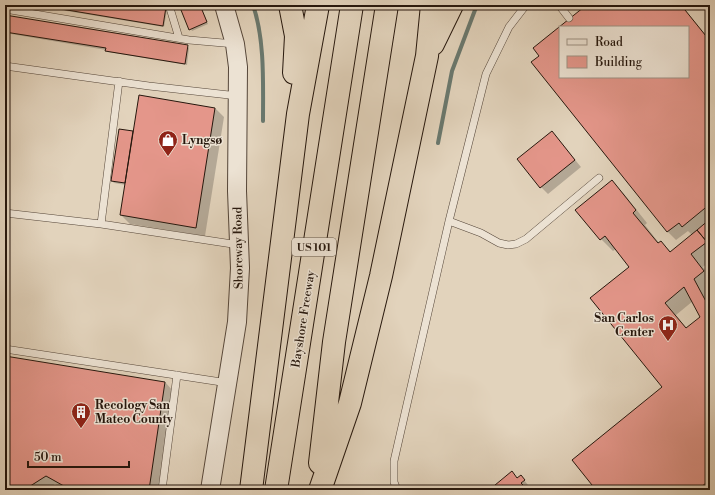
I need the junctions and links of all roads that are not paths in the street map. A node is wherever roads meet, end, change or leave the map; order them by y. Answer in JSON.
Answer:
{"nodes":[{"id":1,"x":170,"y":5,"type":"edge"},
{"id":2,"x":224,"y":5,"type":"edge"},
{"id":3,"x":290,"y":5,"type":"edge"},
{"id":4,"x":318,"y":5,"type":"edge"},
{"id":5,"x":352,"y":5,"type":"edge"},
{"id":6,"x":387,"y":5,"type":"edge"},
{"id":7,"x":432,"y":5,"type":"edge"},
{"id":8,"x":452,"y":5,"type":"edge"},
{"id":9,"x":526,"y":5,"type":"edge"},
{"id":10,"x":559,"y":5,"type":"edge"},
{"id":11,"x":5,"y":9,"type":"edge"},
{"id":12,"x":569,"y":18,"type":"dead end"},
{"id":13,"x":179,"y":38,"type":"junction"},
{"id":14,"x":235,"y":44,"type":"junction"},
{"id":15,"x":427,"y":56,"type":"junction"},
{"id":16,"x":5,"y":66,"type":"edge"},
{"id":17,"x":120,"y":82,"type":"junction"},
{"id":18,"x":238,"y":96,"type":"junction"},
{"id":19,"x":298,"y":114,"type":"junction"},
{"id":20,"x":599,"y":178,"type":"dead end"},
{"id":21,"x":5,"y":213,"type":"edge"},
{"id":22,"x":449,"y":221,"type":"junction"},
{"id":23,"x":101,"y":224,"type":"junction"},
{"id":24,"x":239,"y":245,"type":"junction"},
{"id":25,"x":5,"y":349,"type":"edge"},
{"id":26,"x":177,"y":375,"type":"junction"},
{"id":27,"x":228,"y":383,"type":"junction"},
{"id":28,"x":162,"y":490,"type":"edge"},
{"id":29,"x":210,"y":490,"type":"edge"},
{"id":30,"x":251,"y":490,"type":"edge"},
{"id":31,"x":276,"y":490,"type":"edge"},
{"id":32,"x":316,"y":490,"type":"edge"},
{"id":33,"x":320,"y":490,"type":"edge"},
{"id":34,"x":397,"y":490,"type":"edge"}],
"edges":[{"from":1,"to":13,"type":"lane"},
{"from":2,"to":14,"type":"street","name":"Shoreway Road"},
{"from":3,"to":19,"type":"highway"},
{"from":4,"to":19,"type":"highway"},
{"from":5,"to":31,"type":"highway","name":"Bayshore Freeway","number":"US 101"},
{"from":6,"to":32,"type":"highway","number":"US 101"},
{"from":7,"to":15,"type":"highway"},
{"from":8,"to":15,"type":"highway"},
{"from":9,"to":22,"type":"lane"},
{"from":10,"to":12,"type":"lane"},
{"from":11,"to":13,"type":"lane"},
{"from":13,"to":14,"type":"lane"},
{"from":14,"to":18,"type":"street","name":"Shoreway Road"},
{"from":15,"to":33,"type":"highway"},
{"from":16,"to":17,"type":"lane"},
{"from":17,"to":18,"type":"lane"},
{"from":17,"to":23,"type":"lane"},
{"from":18,"to":24,"type":"street","name":"Shoreway Road"},
{"from":19,"to":30,"type":"highway"},
{"from":20,"to":22,"type":"lane"},
{"from":21,"to":23,"type":"lane"},
{"from":22,"to":34,"type":"lane"},
{"from":23,"to":24,"type":"lane"},
{"from":24,"to":27,"type":"street","name":"Shoreway Road"},
{"from":25,"to":26,"type":"lane"},
{"from":26,"to":27,"type":"lane"},
{"from":26,"to":28,"type":"lane"},
{"from":27,"to":29,"type":"street","name":"Shoreway Road"}]}
